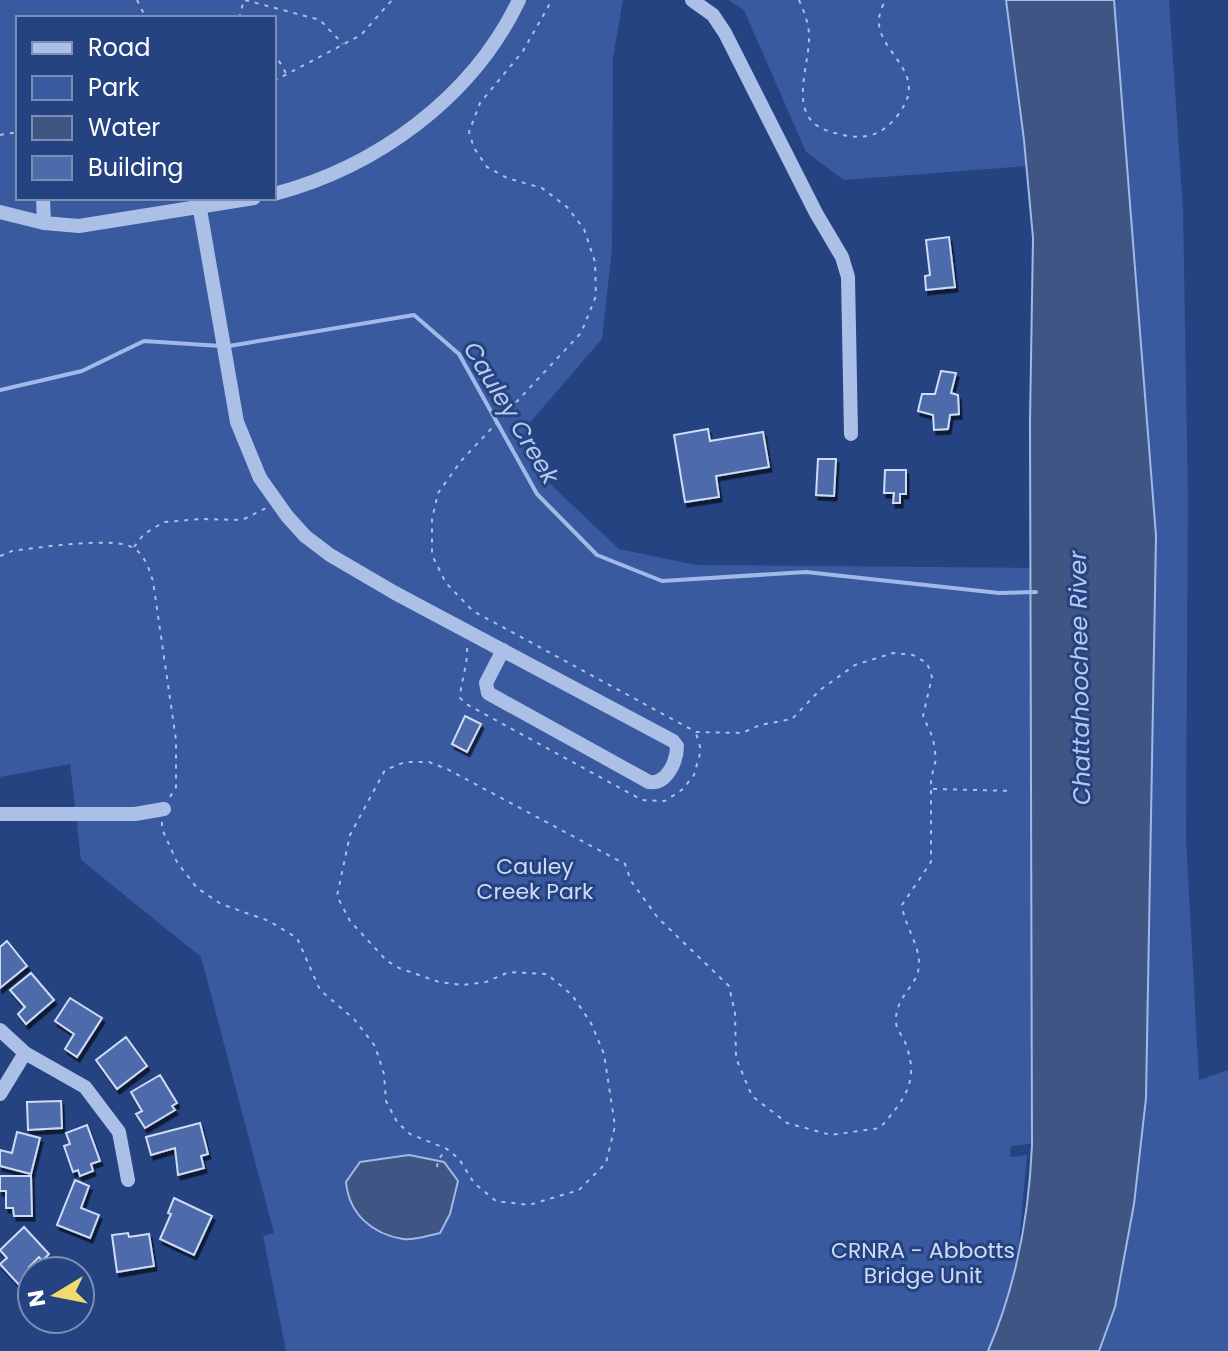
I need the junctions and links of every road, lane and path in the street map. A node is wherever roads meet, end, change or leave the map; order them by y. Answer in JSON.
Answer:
{"nodes":[{"id":1,"x":245,"y":0,"type":"edge"},
{"id":2,"x":392,"y":0,"type":"edge"},
{"id":3,"x":519,"y":0,"type":"edge"},
{"id":4,"x":552,"y":0,"type":"edge"},
{"id":5,"x":692,"y":0,"type":"edge"},
{"id":6,"x":799,"y":0,"type":"edge"},
{"id":7,"x":885,"y":0,"type":"edge"},
{"id":8,"x":344,"y":45,"type":"junction"},
{"id":9,"x":276,"y":56,"type":"edge"},
{"id":10,"x":287,"y":75,"type":"junction"},
{"id":11,"x":276,"y":80,"type":"edge"},
{"id":12,"x":276,"y":193,"type":"edge"},
{"id":13,"x":43,"y":200,"type":"edge"},
{"id":14,"x":226,"y":200,"type":"edge"},
{"id":15,"x":199,"y":202,"type":"edge"},
{"id":16,"x":0,"y":212,"type":"edge"},
{"id":17,"x":44,"y":223,"type":"junction"},
{"id":18,"x":851,"y":434,"type":"dead end"},
{"id":19,"x":267,"y":508,"type":"dead end"},
{"id":20,"x":134,"y":547,"type":"junction"},
{"id":21,"x":0,"y":556,"type":"edge"},
{"id":22,"x":462,"y":639,"type":"dead end"},
{"id":23,"x":503,"y":650,"type":"junction"},
{"id":24,"x":696,"y":732,"type":"junction"},
{"id":25,"x":932,"y":789,"type":"junction"},
{"id":26,"x":1013,"y":791,"type":"dead end"},
{"id":27,"x":164,"y":809,"type":"junction"},
{"id":28,"x":0,"y":814,"type":"edge"},
{"id":29,"x":0,"y":1030,"type":"edge"},
{"id":30,"x":25,"y":1053,"type":"junction"},
{"id":31,"x":0,"y":1094,"type":"edge"},
{"id":32,"x":447,"y":1149,"type":"junction"},
{"id":33,"x":437,"y":1167,"type":"dead end"},
{"id":34,"x":128,"y":1180,"type":"dead end"}],
"edges":[{"from":1,"to":8,"type":"path"},
{"from":2,"to":8,"type":"path"},
{"from":3,"to":12,"type":"street"},
{"from":4,"to":24,"type":"path"},
{"from":5,"to":18,"type":"street"},
{"from":6,"to":7,"type":"path"},
{"from":8,"to":10,"type":"path"},
{"from":9,"to":10,"type":"path"},
{"from":10,"to":11,"type":"path"},
{"from":13,"to":17,"type":"street"},
{"from":14,"to":15,"type":"street"},
{"from":15,"to":17,"type":"street"},
{"from":15,"to":23,"type":"street"},
{"from":16,"to":17,"type":"street"},
{"from":19,"to":20,"type":"path"},
{"from":20,"to":21,"type":"path"},
{"from":20,"to":27,"type":"path"},
{"from":22,"to":24,"type":"path"},
{"from":23,"to":23,"type":"street"},
{"from":24,"to":25,"type":"path"},
{"from":25,"to":26,"type":"path"},
{"from":25,"to":32,"type":"path"},
{"from":27,"to":28,"type":"street"},
{"from":27,"to":32,"type":"path"},
{"from":29,"to":30,"type":"street"},
{"from":30,"to":31,"type":"street"},
{"from":30,"to":34,"type":"street"},
{"from":32,"to":33,"type":"path"}]}
